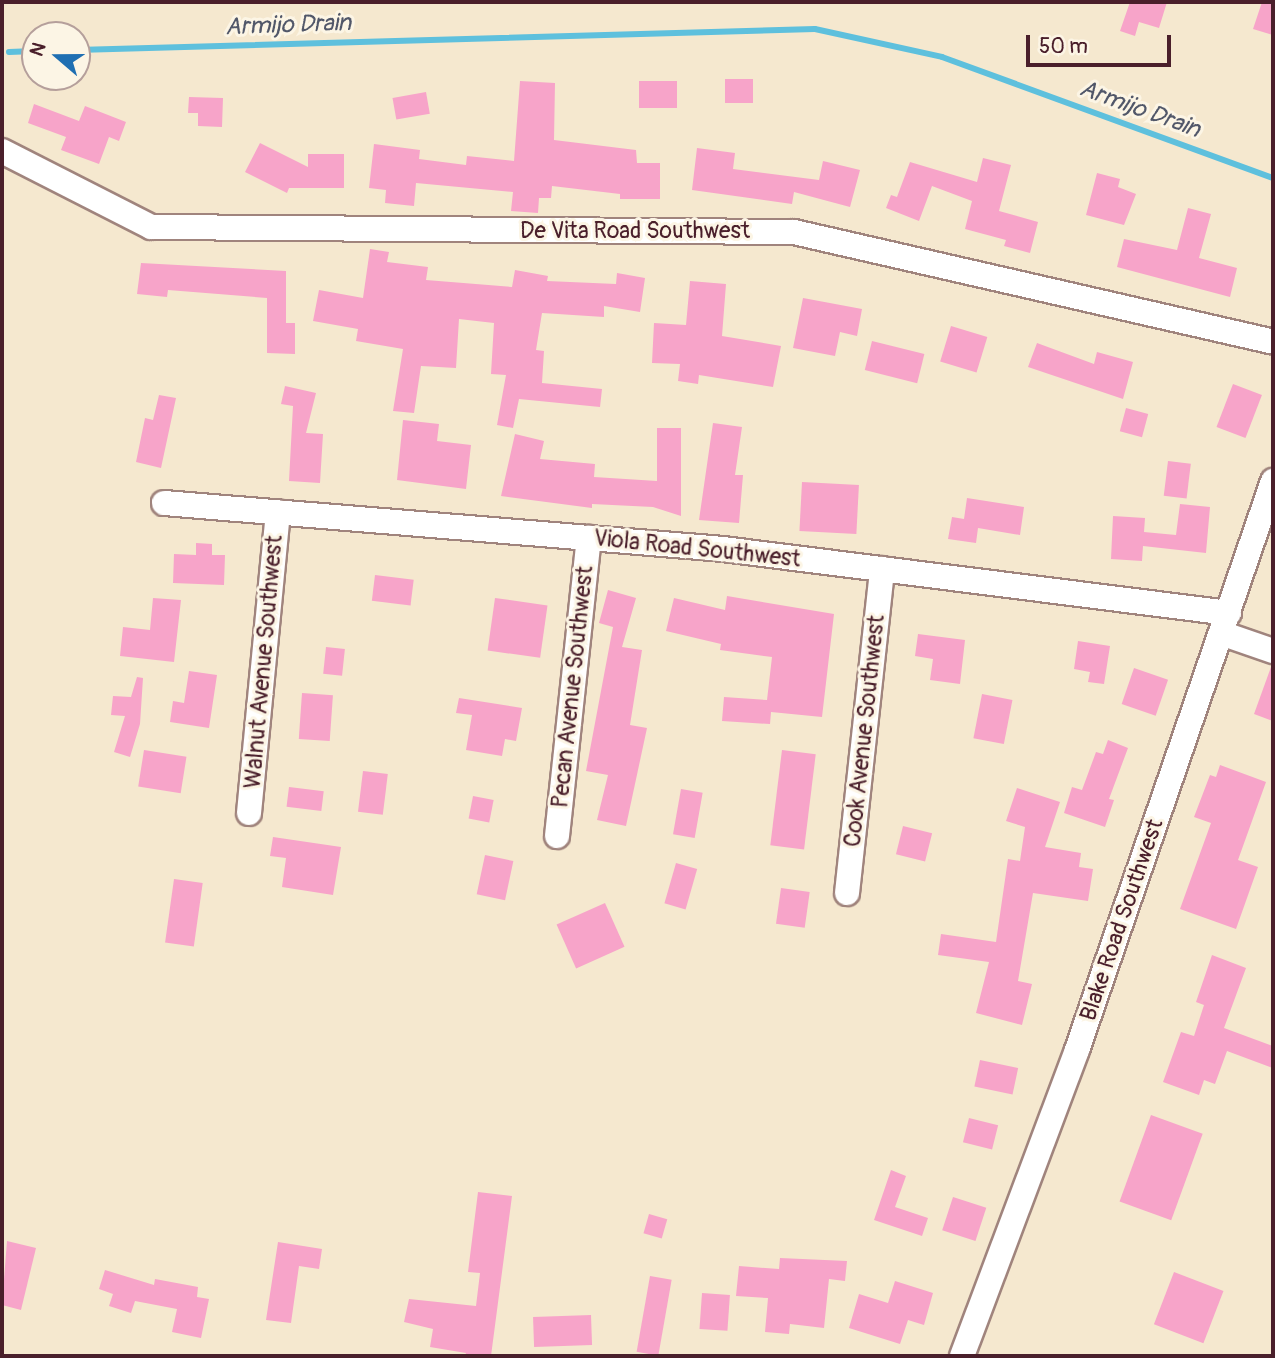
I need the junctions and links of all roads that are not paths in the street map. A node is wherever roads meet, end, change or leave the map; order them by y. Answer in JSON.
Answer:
{"nodes":[{"id":1,"x":2,"y":152,"type":"edge"},
{"id":2,"x":1273,"y":342,"type":"edge"},
{"id":3,"x":1273,"y":481,"type":"edge"},
{"id":4,"x":164,"y":503,"type":"dead end"},
{"id":5,"x":278,"y":512,"type":"junction"},
{"id":6,"x":589,"y":538,"type":"junction"},
{"id":7,"x":882,"y":569,"type":"junction"},
{"id":8,"x":1225,"y":623,"type":"junction"},
{"id":9,"x":1273,"y":651,"type":"edge"},
{"id":10,"x":249,"y":813,"type":"dead end"},
{"id":11,"x":556,"y":836,"type":"dead end"},
{"id":12,"x":848,"y":893,"type":"dead end"},
{"id":13,"x":962,"y":1356,"type":"edge"}],
"edges":[{"from":1,"to":2,"type":"street","name":"De Vita Road Southwest"},
{"from":3,"to":8,"type":"street","name":"Blake Road Southwest"},
{"from":4,"to":5,"type":"street","name":"Viola Road Southwest"},
{"from":5,"to":6,"type":"street","name":"Viola Road Southwest"},
{"from":5,"to":10,"type":"street","name":"Walnut Avenue Southwest"},
{"from":6,"to":7,"type":"street","name":"Viola Road Southwest"},
{"from":6,"to":11,"type":"street","name":"Pecan Avenue Southwest"},
{"from":7,"to":8,"type":"street","name":"Viola Road Southwest"},
{"from":7,"to":12,"type":"street","name":"Cook Avenue Southwest"},
{"from":8,"to":9,"type":"street","name":"Viola Road Southwest"},
{"from":8,"to":13,"type":"street","name":"Blake Road Southwest"}]}
